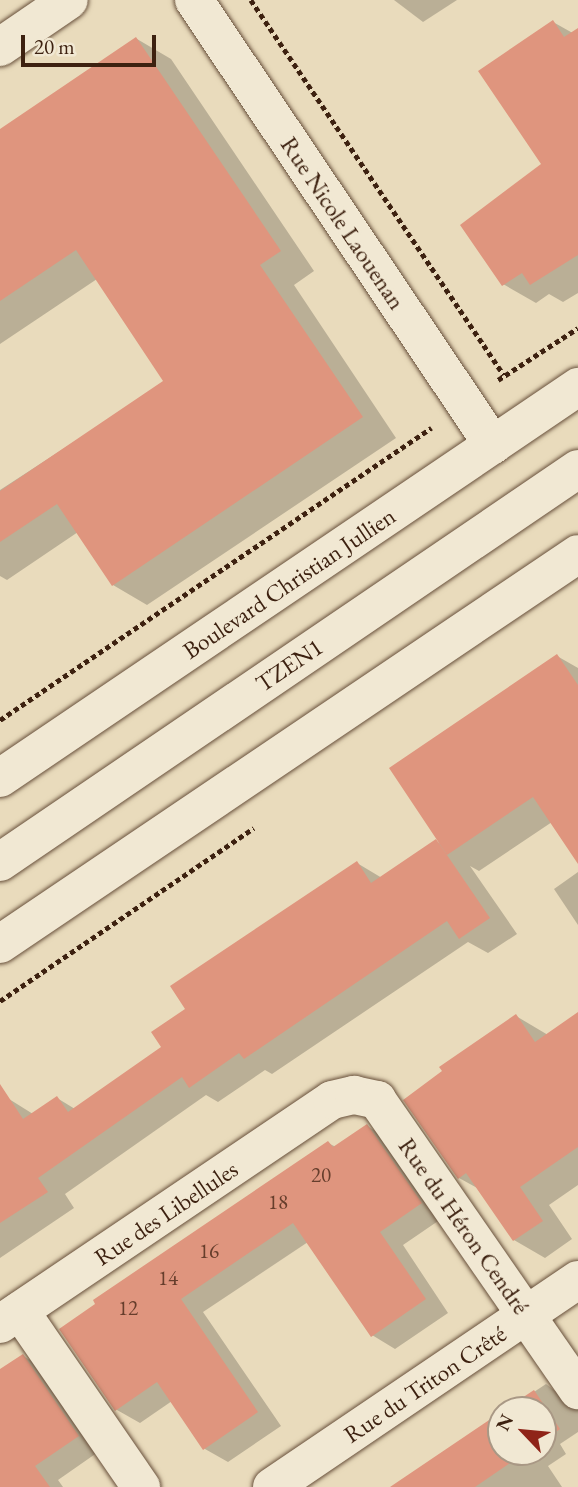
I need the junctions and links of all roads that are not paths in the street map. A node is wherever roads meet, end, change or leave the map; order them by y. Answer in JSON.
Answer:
{"nodes":[{"id":1,"x":69,"y":0,"type":"edge"},
{"id":2,"x":194,"y":0,"type":"edge"},
{"id":3,"x":0,"y":47,"type":"edge"},
{"id":4,"x":578,"y":387,"type":"edge"},
{"id":5,"x":493,"y":445,"type":"junction"},
{"id":6,"x":578,"y":469,"type":"edge"},
{"id":7,"x":576,"y":559,"type":"edge"},
{"id":8,"x":0,"y":778,"type":"edge"},
{"id":9,"x":0,"y":862,"type":"edge"},
{"id":10,"x":0,"y":944,"type":"edge"},
{"id":11,"x":332,"y":1100,"type":"joint"},
{"id":12,"x":578,"y":1280,"type":"edge"},
{"id":13,"x":526,"y":1315,"type":"junction"},
{"id":14,"x":10,"y":1318,"type":"edge"},
{"id":15,"x":578,"y":1390,"type":"edge"},
{"id":16,"x":141,"y":1487,"type":"edge"},
{"id":17,"x":272,"y":1487,"type":"edge"}],
"edges":[{"from":1,"to":3,"type":"street"},
{"from":2,"to":5,"type":"street","name":"Rue Nicole Laouenan"},
{"from":4,"to":5,"type":"street","name":"Boulevard Christian Jullien"},
{"from":5,"to":8,"type":"street","name":"Boulevard Christian Jullien"},
{"from":6,"to":9,"type":"street","name":"TZEN1"},
{"from":7,"to":10,"type":"street"},
{"from":11,"to":13,"type":"street","name":"Rue du Héron Cendré"},
{"from":11,"to":14,"type":"street","name":"Rue des Libellules"},
{"from":12,"to":13,"type":"street","name":"Rue du Triton Crêté"},
{"from":13,"to":15,"type":"street","name":"Rue du Héron Cendré"},
{"from":13,"to":17,"type":"street","name":"Rue du Triton Crêté"},
{"from":14,"to":16,"type":"street"}]}
